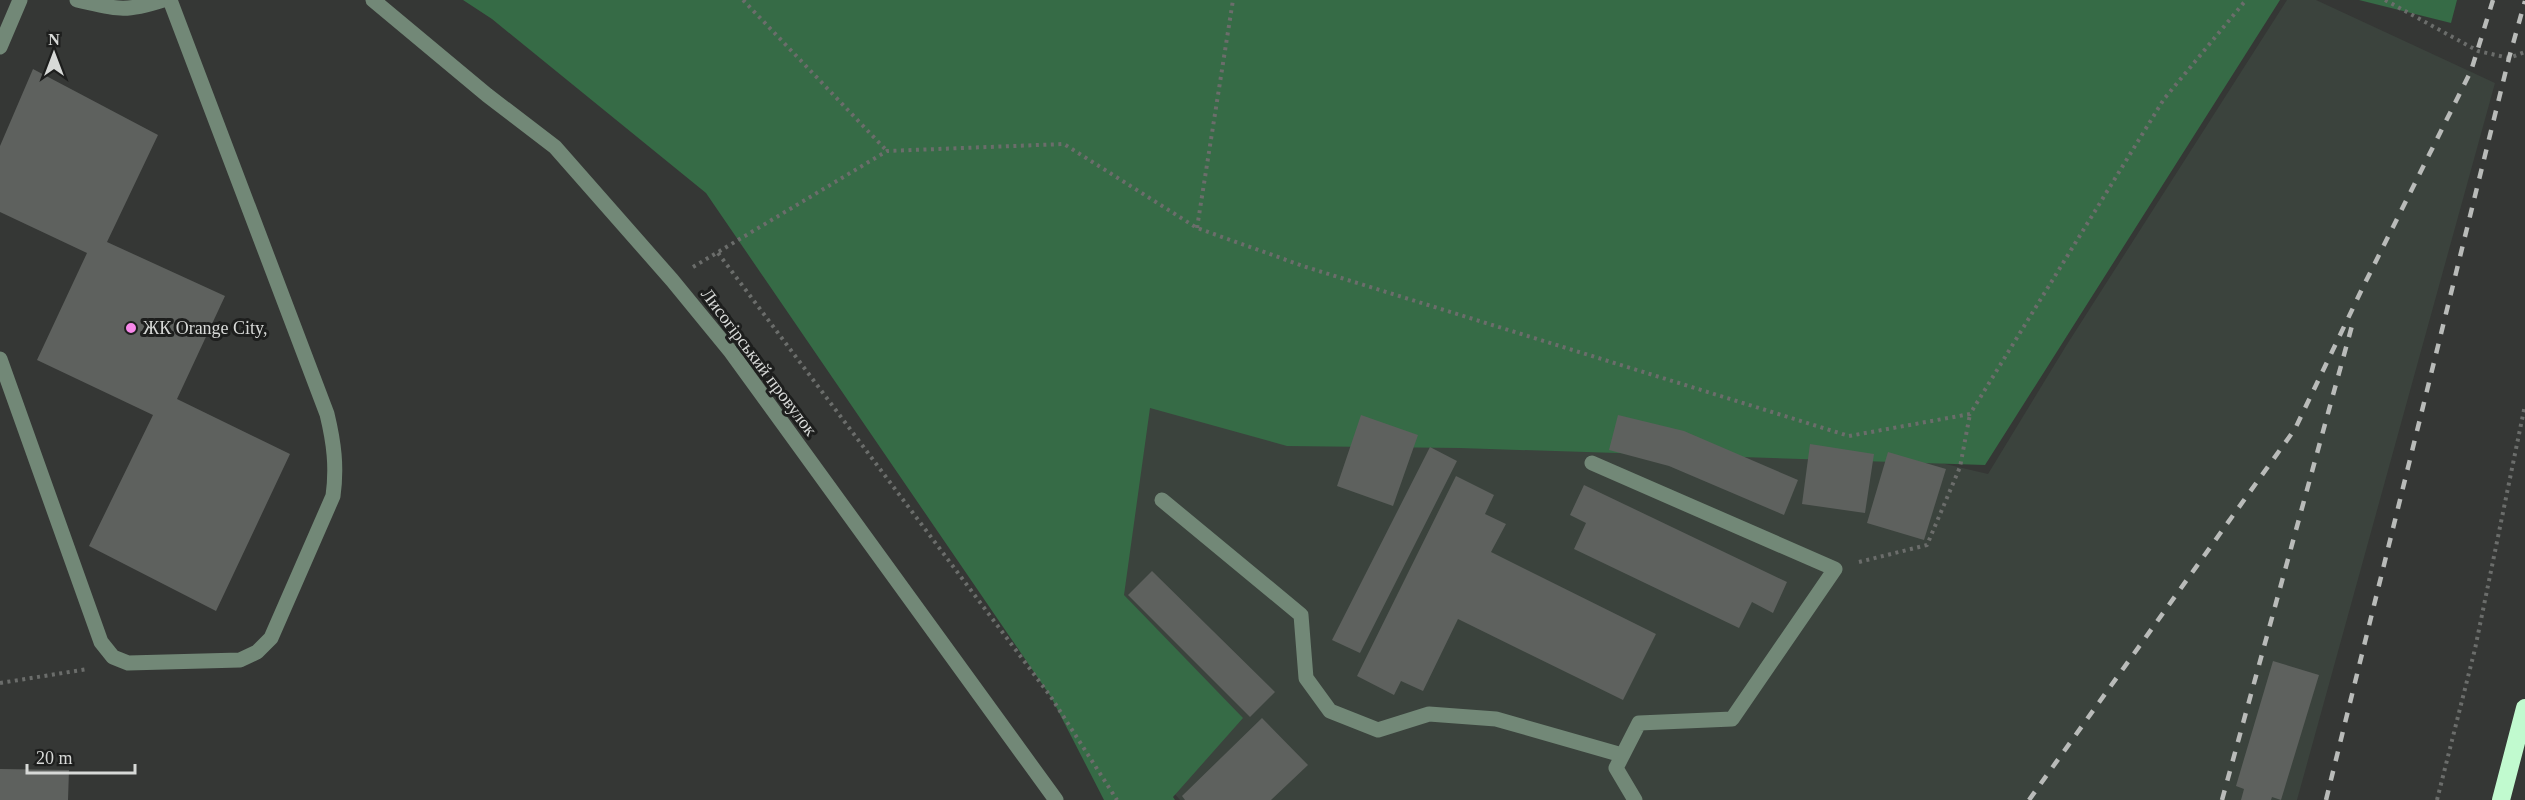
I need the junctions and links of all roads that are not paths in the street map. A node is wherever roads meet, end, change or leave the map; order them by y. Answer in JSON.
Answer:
{"nodes":[{"id":1,"x":20,"y":0,"type":"edge"},
{"id":2,"x":77,"y":0,"type":"edge"},
{"id":3,"x":163,"y":0,"type":"edge"},
{"id":4,"x":170,"y":0,"type":"edge"},
{"id":5,"x":373,"y":0,"type":"edge"},
{"id":6,"x":0,"y":47,"type":"edge"},
{"id":7,"x":0,"y":358,"type":"edge"},
{"id":8,"x":1592,"y":463,"type":"dead end"},
{"id":9,"x":1162,"y":500,"type":"dead end"},
{"id":10,"x":2525,"y":708,"type":"edge"},
{"id":11,"x":1622,"y":755,"type":"junction"},
{"id":12,"x":1056,"y":800,"type":"edge"},
{"id":13,"x":1635,"y":800,"type":"edge"},
{"id":14,"x":2501,"y":800,"type":"edge"}],
"edges":[{"from":1,"to":6,"type":"street"},
{"from":2,"to":3,"type":"street"},
{"from":4,"to":7,"type":"street"},
{"from":5,"to":12,"type":"street","name":"Лисогірський провулок"},
{"from":8,"to":11,"type":"street"},
{"from":9,"to":11,"type":"street"},
{"from":10,"to":14,"type":"highway"},
{"from":11,"to":13,"type":"street"}]}
